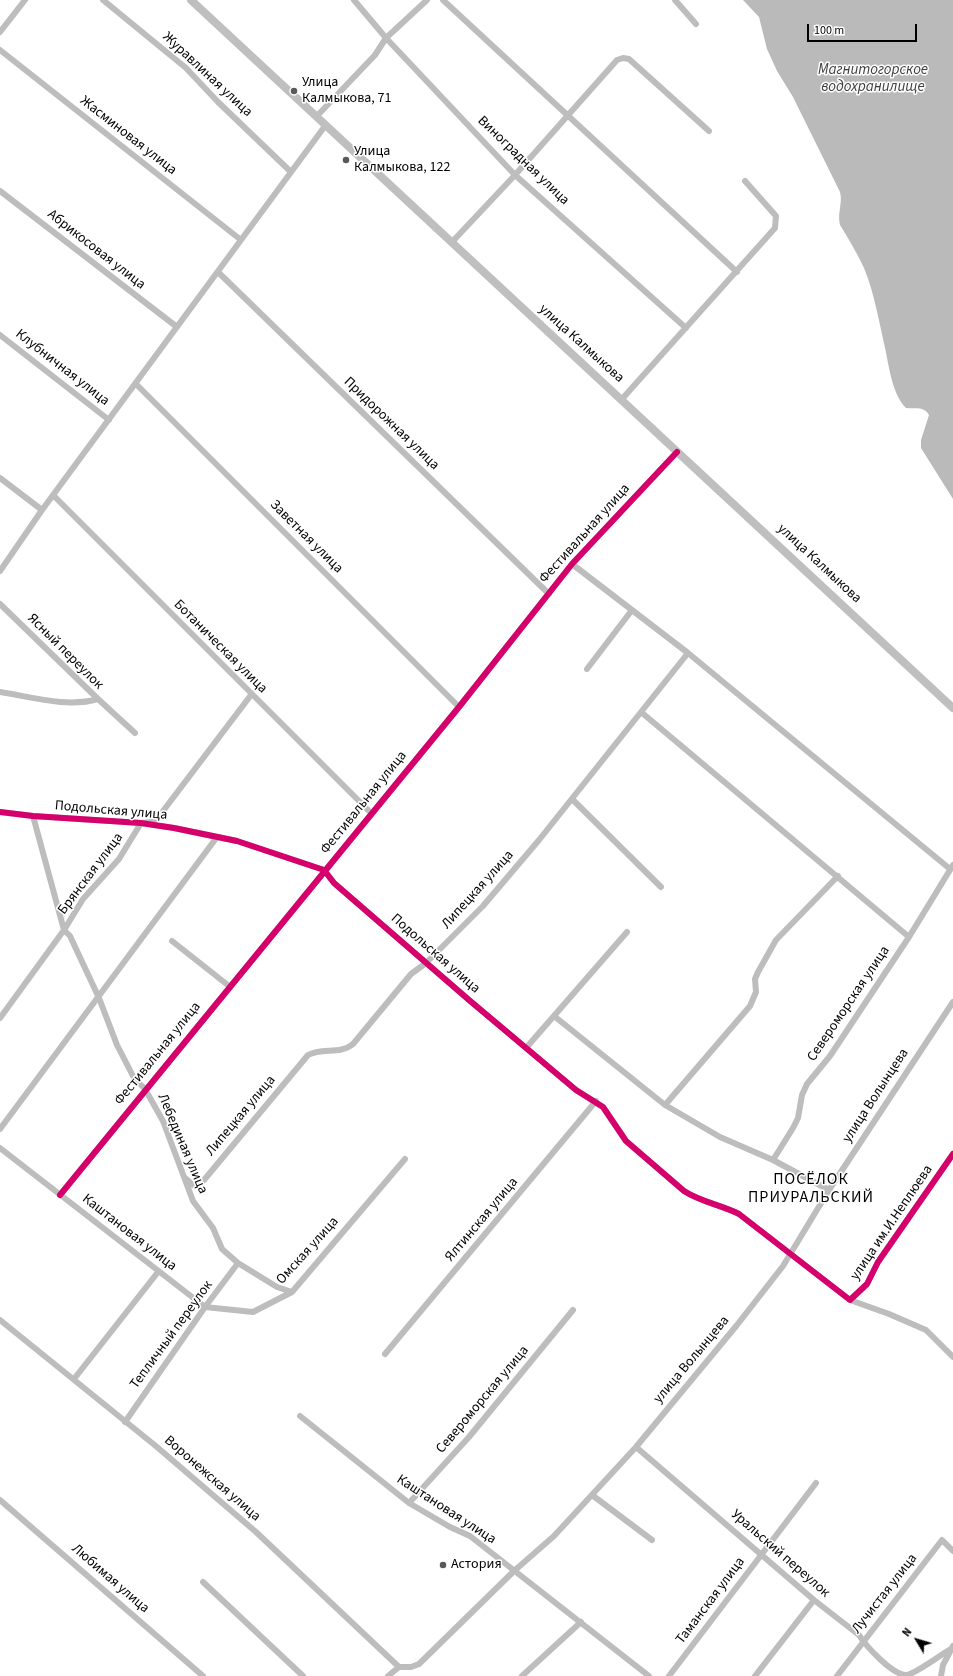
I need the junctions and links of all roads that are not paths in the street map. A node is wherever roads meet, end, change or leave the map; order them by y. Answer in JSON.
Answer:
{"nodes":[{"id":1,"x":25,"y":0,"type":"edge"},
{"id":2,"x":103,"y":0,"type":"edge"},
{"id":3,"x":191,"y":0,"type":"edge"},
{"id":4,"x":354,"y":0,"type":"edge"},
{"id":5,"x":427,"y":0,"type":"edge"},
{"id":6,"x":443,"y":0,"type":"edge"},
{"id":7,"x":675,"y":0,"type":"edge"},
{"id":8,"x":696,"y":24,"type":"dead end"},
{"id":9,"x":0,"y":32,"type":"edge"},
{"id":10,"x":386,"y":38,"type":"junction"},
{"id":11,"x":0,"y":50,"type":"edge"},
{"id":12,"x":568,"y":116,"type":"junction"},
{"id":13,"x":316,"y":117,"type":"junction"},
{"id":14,"x":325,"y":126,"type":"junction"},
{"id":15,"x":709,"y":131,"type":"dead end"},
{"id":16,"x":291,"y":172,"type":"junction"},
{"id":17,"x":515,"y":175,"type":"junction"},
{"id":18,"x":745,"y":180,"type":"dead end"},
{"id":19,"x":0,"y":191,"type":"edge"},
{"id":20,"x":241,"y":240,"type":"junction"},
{"id":21,"x":452,"y":241,"type":"junction"},
{"id":22,"x":218,"y":272,"type":"junction"},
{"id":23,"x":737,"y":272,"type":"junction"},
{"id":24,"x":177,"y":327,"type":"junction"},
{"id":25,"x":686,"y":328,"type":"junction"},
{"id":26,"x":0,"y":336,"type":"edge"},
{"id":27,"x":136,"y":384,"type":"junction"},
{"id":28,"x":622,"y":399,"type":"junction"},
{"id":29,"x":109,"y":420,"type":"junction"},
{"id":30,"x":677,"y":452,"type":"junction"},
{"id":31,"x":0,"y":478,"type":"edge"},
{"id":32,"x":53,"y":495,"type":"junction"},
{"id":33,"x":42,"y":510,"type":"junction"},
{"id":34,"x":572,"y":564,"type":"junction"},
{"id":35,"x":0,"y":571,"type":"edge"},
{"id":36,"x":549,"y":594,"type":"junction"},
{"id":37,"x":0,"y":604,"type":"edge"},
{"id":38,"x":632,"y":610,"type":"junction"},
{"id":39,"x":688,"y":653,"type":"junction"},
{"id":40,"x":586,"y":669,"type":"dead end"},
{"id":41,"x":0,"y":692,"type":"edge"},
{"id":42,"x":251,"y":695,"type":"junction"},
{"id":43,"x":98,"y":699,"type":"junction"},
{"id":44,"x":459,"y":707,"type":"junction"},
{"id":45,"x":953,"y":708,"type":"edge"},
{"id":46,"x":641,"y":712,"type":"junction"},
{"id":47,"x":135,"y":733,"type":"dead end"},
{"id":48,"x":572,"y":798,"type":"junction"},
{"id":49,"x":0,"y":812,"type":"edge"},
{"id":50,"x":371,"y":814,"type":"junction"},
{"id":51,"x":33,"y":816,"type":"junction"},
{"id":52,"x":141,"y":823,"type":"junction"},
{"id":53,"x":217,"y":837,"type":"junction"},
{"id":54,"x":952,"y":867,"type":"edge"},
{"id":55,"x":324,"y":870,"type":"junction"},
{"id":56,"x":838,"y":876,"type":"junction"},
{"id":57,"x":662,"y":887,"type":"dead end"},
{"id":58,"x":64,"y":930,"type":"junction"},
{"id":59,"x":627,"y":932,"type":"dead end"},
{"id":60,"x":909,"y":937,"type":"junction"},
{"id":61,"x":172,"y":941,"type":"dead end"},
{"id":62,"x":426,"y":963,"type":"junction"},
{"id":63,"x":229,"y":986,"type":"junction"},
{"id":64,"x":99,"y":998,"type":"junction"},
{"id":65,"x":953,"y":1002,"type":"edge"},
{"id":66,"x":554,"y":1016,"type":"junction"},
{"id":67,"x":0,"y":1018,"type":"edge"},
{"id":68,"x":526,"y":1048,"type":"junction"},
{"id":69,"x":145,"y":1089,"type":"junction"},
{"id":70,"x":596,"y":1101,"type":"junction"},
{"id":71,"x":664,"y":1105,"type":"junction"},
{"id":72,"x":0,"y":1129,"type":"edge"},
{"id":73,"x":0,"y":1148,"type":"edge"},
{"id":74,"x":953,"y":1154,"type":"edge"},
{"id":75,"x":405,"y":1159,"type":"dead end"},
{"id":76,"x":773,"y":1160,"type":"junction"},
{"id":77,"x":184,"y":1177,"type":"junction"},
{"id":78,"x":829,"y":1190,"type":"junction"},
{"id":79,"x":60,"y":1195,"type":"junction"},
{"id":80,"x":790,"y":1254,"type":"junction"},
{"id":81,"x":238,"y":1263,"type":"junction"},
{"id":82,"x":158,"y":1272,"type":"junction"},
{"id":83,"x":292,"y":1292,"type":"junction"},
{"id":84,"x":850,"y":1300,"type":"junction"},
{"id":85,"x":205,"y":1307,"type":"junction"},
{"id":86,"x":573,"y":1310,"type":"dead end"},
{"id":87,"x":0,"y":1320,"type":"edge"},
{"id":88,"x":385,"y":1354,"type":"dead end"},
{"id":89,"x":953,"y":1356,"type":"edge"},
{"id":90,"x":74,"y":1379,"type":"junction"},
{"id":91,"x":300,"y":1416,"type":"dead end"},
{"id":92,"x":125,"y":1422,"type":"junction"},
{"id":93,"x":636,"y":1447,"type":"junction"},
{"id":94,"x":816,"y":1482,"type":"dead end"},
{"id":95,"x":592,"y":1495,"type":"junction"},
{"id":96,"x":0,"y":1500,"type":"edge"},
{"id":97,"x":409,"y":1503,"type":"junction"},
{"id":98,"x":652,"y":1540,"type":"dead end"},
{"id":99,"x":953,"y":1551,"type":"edge"},
{"id":100,"x":761,"y":1554,"type":"junction"},
{"id":101,"x":514,"y":1571,"type":"junction"},
{"id":102,"x":203,"y":1582,"type":"dead end"},
{"id":103,"x":814,"y":1600,"type":"junction"},
{"id":104,"x":581,"y":1622,"type":"junction"},
{"id":105,"x":863,"y":1643,"type":"junction"},
{"id":106,"x":951,"y":1648,"type":"edge"},
{"id":107,"x":399,"y":1667,"type":"junction"},
{"id":108,"x":908,"y":1675,"type":"edge"},
{"id":109,"x":203,"y":1676,"type":"edge"},
{"id":110,"x":303,"y":1676,"type":"edge"},
{"id":111,"x":388,"y":1676,"type":"edge"},
{"id":112,"x":522,"y":1676,"type":"edge"},
{"id":113,"x":649,"y":1676,"type":"edge"},
{"id":114,"x":669,"y":1676,"type":"edge"},
{"id":115,"x":755,"y":1676,"type":"edge"},
{"id":116,"x":837,"y":1676,"type":"edge"},
{"id":117,"x":941,"y":1676,"type":"edge"}],
"edges":[{"from":1,"to":9,"type":"street"},
{"from":2,"to":16,"type":"street","name":"Журавлиная улица"},
{"from":3,"to":13,"type":"main road","name":"улица Калмыкова"},
{"from":4,"to":10,"type":"street","name":"Виноградная улица"},
{"from":5,"to":10,"type":"street"},
{"from":6,"to":12,"type":"street"},
{"from":7,"to":8,"type":"street"},
{"from":10,"to":13,"type":"street"},
{"from":10,"to":17,"type":"street","name":"Виноградная улица"},
{"from":11,"to":20,"type":"street","name":"Жасминовая улица"},
{"from":12,"to":15,"type":"street"},
{"from":12,"to":17,"type":"street"},
{"from":12,"to":23,"type":"street"},
{"from":13,"to":14,"type":"main road","name":"улица Калмыкова"},
{"from":14,"to":16,"type":"street"},
{"from":14,"to":21,"type":"main road","name":"улица Калмыкова"},
{"from":16,"to":20,"type":"street"},
{"from":17,"to":21,"type":"street"},
{"from":17,"to":25,"type":"street","name":"Виноградная улица"},
{"from":18,"to":23,"type":"street"},
{"from":19,"to":24,"type":"street","name":"Абрикосовая улица"},
{"from":20,"to":22,"type":"street"},
{"from":21,"to":28,"type":"main road","name":"улица Калмыкова"},
{"from":22,"to":24,"type":"street"},
{"from":22,"to":36,"type":"street","name":"Придорожная улица"},
{"from":23,"to":25,"type":"street"},
{"from":24,"to":27,"type":"street"},
{"from":25,"to":28,"type":"street"},
{"from":26,"to":29,"type":"street","name":"Клубничная улица"},
{"from":27,"to":29,"type":"street"},
{"from":27,"to":44,"type":"street","name":"Заветная улица"},
{"from":28,"to":30,"type":"main road","name":"улица Калмыкова"},
{"from":29,"to":32,"type":"street"},
{"from":30,"to":34,"type":"street","name":"Фестивальная улица"},
{"from":30,"to":45,"type":"main road","name":"улица Калмыкова"},
{"from":31,"to":33,"type":"street"},
{"from":32,"to":33,"type":"street"},
{"from":32,"to":42,"type":"street","name":"Ботаническая улица"},
{"from":33,"to":35,"type":"street"},
{"from":34,"to":36,"type":"street","name":"Фестивальная улица"},
{"from":34,"to":38,"type":"street"},
{"from":36,"to":44,"type":"street","name":"Фестивальная улица"},
{"from":37,"to":43,"type":"street","name":"Ясный переулок"},
{"from":38,"to":39,"type":"street"},
{"from":38,"to":40,"type":"street"},
{"from":39,"to":46,"type":"street","name":"Липецкая улица"},
{"from":39,"to":54,"type":"street"},
{"from":41,"to":43,"type":"street","name":"Ясный переулок"},
{"from":42,"to":50,"type":"street","name":"Ботаническая улица"},
{"from":42,"to":52,"type":"street"},
{"from":43,"to":47,"type":"street"},
{"from":44,"to":50,"type":"street","name":"Фестивальная улица"},
{"from":46,"to":48,"type":"street","name":"Липецкая улица"},
{"from":46,"to":56,"type":"street"},
{"from":48,"to":57,"type":"street"},
{"from":48,"to":62,"type":"street","name":"Липецкая улица"},
{"from":49,"to":51,"type":"street","name":"Подольская улица"},
{"from":50,"to":55,"type":"street","name":"Фестивальная улица"},
{"from":51,"to":52,"type":"street","name":"Подольская улица"},
{"from":51,"to":58,"type":"street","name":"Лебединая улица"},
{"from":52,"to":53,"type":"street","name":"Подольская улица"},
{"from":52,"to":58,"type":"street","name":"Брянская улица"},
{"from":53,"to":55,"type":"street","name":"Подольская улица"},
{"from":53,"to":64,"type":"street"},
{"from":54,"to":60,"type":"street","name":"Североморская улица"},
{"from":55,"to":62,"type":"street","name":"Подольская улица"},
{"from":55,"to":63,"type":"street","name":"Фестивальная улица"},
{"from":56,"to":60,"type":"street"},
{"from":56,"to":71,"type":"street"},
{"from":58,"to":64,"type":"street","name":"Лебединая улица"},
{"from":58,"to":67,"type":"street","name":"Брянская улица"},
{"from":59,"to":66,"type":"street"},
{"from":60,"to":76,"type":"street","name":"Североморская улица"},
{"from":61,"to":63,"type":"street"},
{"from":62,"to":68,"type":"street","name":"Подольская улица"},
{"from":62,"to":77,"type":"street","name":"Липецкая улица"},
{"from":63,"to":69,"type":"street","name":"Фестивальная улица"},
{"from":64,"to":69,"type":"street","name":"Лебединая улица"},
{"from":64,"to":72,"type":"street"},
{"from":65,"to":78,"type":"street","name":"улица Волынцева"},
{"from":66,"to":68,"type":"street"},
{"from":66,"to":71,"type":"street"},
{"from":68,"to":70,"type":"street","name":"Подольская улица"},
{"from":69,"to":77,"type":"street","name":"Лебединая улица"},
{"from":69,"to":79,"type":"street","name":"Фестивальная улица"},
{"from":70,"to":80,"type":"street","name":"Подольская улица"},
{"from":70,"to":88,"type":"street","name":"Ялтинская улица"},
{"from":71,"to":76,"type":"street"},
{"from":73,"to":79,"type":"street","name":"Каштановая улица"},
{"from":74,"to":84,"type":"street","name":"улица им.И.Неплюева"},
{"from":75,"to":83,"type":"street","name":"Омская улица"},
{"from":76,"to":78,"type":"street"},
{"from":77,"to":81,"type":"street","name":"Лебединая улица"},
{"from":78,"to":80,"type":"street","name":"улица Волынцева"},
{"from":79,"to":82,"type":"street","name":"Каштановая улица"},
{"from":80,"to":84,"type":"street","name":"улица им.И.Неплюева"},
{"from":80,"to":93,"type":"street","name":"улица Волынцева"},
{"from":81,"to":83,"type":"street","name":"Лебединая улица"},
{"from":81,"to":85,"type":"street","name":"Тепличный переулок"},
{"from":82,"to":85,"type":"street","name":"Каштановая улица"},
{"from":82,"to":90,"type":"street"},
{"from":83,"to":85,"type":"street","name":"Омская улица"},
{"from":84,"to":89,"type":"street"},
{"from":85,"to":92,"type":"street","name":"Тепличный переулок"},
{"from":86,"to":97,"type":"street","name":"Североморская улица"},
{"from":87,"to":90,"type":"street","name":"Воронежская улица"},
{"from":90,"to":92,"type":"street","name":"Воронежская улица"},
{"from":91,"to":97,"type":"street","name":"Каштановая улица"},
{"from":92,"to":107,"type":"street","name":"Воронежская улица"},
{"from":93,"to":95,"type":"street","name":"улица Волынцева"},
{"from":93,"to":100,"type":"street","name":"Уральский переулок"},
{"from":94,"to":100,"type":"street","name":"Таманская улица"},
{"from":95,"to":98,"type":"street"},
{"from":95,"to":101,"type":"street","name":"улица Волынцева"},
{"from":96,"to":109,"type":"street","name":"Любимая улица"},
{"from":97,"to":101,"type":"street","name":"Каштановая улица"},
{"from":99,"to":105,"type":"street","name":"Лучистая улица"},
{"from":100,"to":103,"type":"street","name":"Уральский переулок"},
{"from":100,"to":114,"type":"street","name":"Таманская улица"},
{"from":101,"to":104,"type":"street","name":"Каштановая улица"},
{"from":101,"to":107,"type":"street","name":"улица Волынцева"},
{"from":102,"to":110,"type":"street"},
{"from":103,"to":105,"type":"street","name":"Уральский переулок"},
{"from":103,"to":115,"type":"street"},
{"from":104,"to":112,"type":"street"},
{"from":104,"to":113,"type":"street","name":"Каштановая улица"},
{"from":105,"to":108,"type":"street","name":"Уральский переулок"},
{"from":105,"to":116,"type":"street","name":"Лучистая улица"},
{"from":106,"to":108,"type":"street"},
{"from":106,"to":117,"type":"street"},
{"from":107,"to":111,"type":"street"}]}
